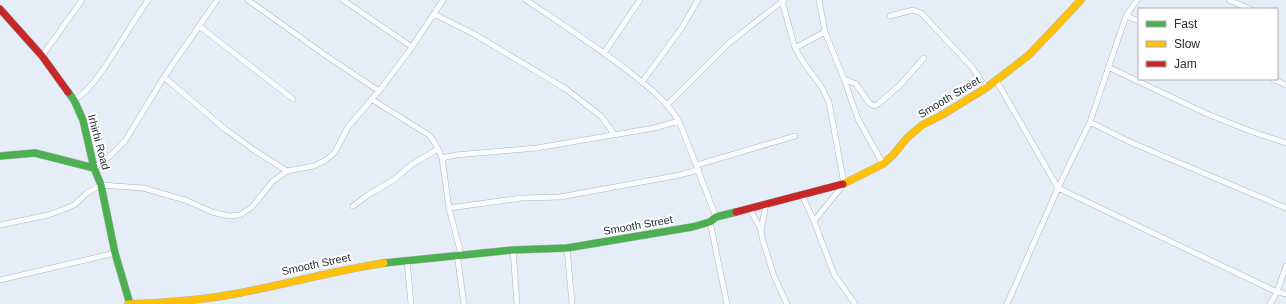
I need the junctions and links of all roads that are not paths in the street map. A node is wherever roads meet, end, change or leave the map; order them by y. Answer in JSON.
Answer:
{"nodes":[{"id":1,"x":82,"y":0,"type":"edge"},
{"id":2,"x":148,"y":0,"type":"edge"},
{"id":3,"x":216,"y":0,"type":"edge"},
{"id":4,"x":248,"y":0,"type":"edge"},
{"id":5,"x":343,"y":0,"type":"edge"},
{"id":6,"x":526,"y":0,"type":"edge"},
{"id":7,"x":640,"y":0,"type":"edge"},
{"id":8,"x":698,"y":0,"type":"edge"},
{"id":9,"x":819,"y":0,"type":"edge"},
{"id":10,"x":1081,"y":0,"type":"edge"},
{"id":11,"x":1137,"y":0,"type":"edge"},
{"id":12,"x":1229,"y":0,"type":"edge"},
{"id":13,"x":442,"y":1,"type":"edge"},
{"id":14,"x":783,"y":1,"type":"edge"},
{"id":15,"x":1248,"y":8,"type":"edge"},
{"id":16,"x":0,"y":9,"type":"edge"},
{"id":17,"x":434,"y":14,"type":"junction"},
{"id":18,"x":890,"y":16,"type":"dead end"},
{"id":19,"x":1126,"y":16,"type":"junction"},
{"id":20,"x":1138,"y":21,"type":"edge"},
{"id":21,"x":199,"y":26,"type":"junction"},
{"id":22,"x":825,"y":32,"type":"junction"},
{"id":23,"x":412,"y":47,"type":"junction"},
{"id":24,"x":795,"y":48,"type":"junction"},
{"id":25,"x":604,"y":53,"type":"junction"},
{"id":26,"x":42,"y":56,"type":"junction"},
{"id":27,"x":924,"y":58,"type":"dead end"},
{"id":28,"x":1108,"y":67,"type":"junction"},
{"id":29,"x":164,"y":78,"type":"junction"},
{"id":30,"x":844,"y":79,"type":"junction"},
{"id":31,"x":996,"y":80,"type":"junction"},
{"id":32,"x":1275,"y":80,"type":"edge"},
{"id":33,"x":642,"y":82,"type":"junction"},
{"id":34,"x":1286,"y":85,"type":"edge"},
{"id":35,"x":986,"y":88,"type":"junction"},
{"id":36,"x":379,"y":91,"type":"junction"},
{"id":37,"x":293,"y":99,"type":"dead end"},
{"id":38,"x":371,"y":99,"type":"junction"},
{"id":39,"x":74,"y":100,"type":"junction"},
{"id":40,"x":667,"y":105,"type":"junction"},
{"id":41,"x":679,"y":121,"type":"junction"},
{"id":42,"x":1090,"y":122,"type":"junction"},
{"id":43,"x":614,"y":134,"type":"junction"},
{"id":44,"x":795,"y":136,"type":"dead end"},
{"id":45,"x":1286,"y":143,"type":"edge"},
{"id":46,"x":438,"y":149,"type":"junction"},
{"id":47,"x":0,"y":156,"type":"edge"},
{"id":48,"x":442,"y":158,"type":"junction"},
{"id":49,"x":883,"y":164,"type":"junction"},
{"id":50,"x":94,"y":168,"type":"junction"},
{"id":51,"x":698,"y":168,"type":"junction"},
{"id":52,"x":287,"y":172,"type":"junction"},
{"id":53,"x":844,"y":184,"type":"junction"},
{"id":54,"x":101,"y":185,"type":"junction"},
{"id":55,"x":1058,"y":188,"type":"junction"},
{"id":56,"x":802,"y":195,"type":"junction"},
{"id":57,"x":766,"y":204,"type":"junction"},
{"id":58,"x":353,"y":206,"type":"dead end"},
{"id":59,"x":449,"y":208,"type":"junction"},
{"id":60,"x":750,"y":208,"type":"junction"},
{"id":61,"x":1286,"y":208,"type":"edge"},
{"id":62,"x":713,"y":220,"type":"junction"},
{"id":63,"x":814,"y":221,"type":"junction"},
{"id":64,"x":0,"y":225,"type":"edge"},
{"id":65,"x":761,"y":230,"type":"junction"},
{"id":66,"x":567,"y":248,"type":"junction"},
{"id":67,"x":513,"y":250,"type":"junction"},
{"id":68,"x":115,"y":254,"type":"junction"},
{"id":69,"x":459,"y":254,"type":"junction"},
{"id":70,"x":407,"y":260,"type":"junction"},
{"id":71,"x":1286,"y":266,"type":"edge"},
{"id":72,"x":0,"y":280,"type":"edge"},
{"id":73,"x":1277,"y":292,"type":"junction"},
{"id":74,"x":1286,"y":294,"type":"edge"},
{"id":75,"x":130,"y":304,"type":"edge"},
{"id":76,"x":411,"y":304,"type":"edge"},
{"id":77,"x":464,"y":304,"type":"edge"},
{"id":78,"x":517,"y":304,"type":"edge"},
{"id":79,"x":572,"y":304,"type":"edge"},
{"id":80,"x":727,"y":304,"type":"edge"},
{"id":81,"x":787,"y":304,"type":"edge"},
{"id":82,"x":855,"y":304,"type":"edge"},
{"id":83,"x":1007,"y":304,"type":"edge"},
{"id":84,"x":1270,"y":304,"type":"edge"}],
"edges":[{"from":1,"to":26,"type":"street"},
{"from":2,"to":39,"type":"street"},
{"from":3,"to":21,"type":"street"},
{"from":4,"to":36,"type":"street"},
{"from":5,"to":23,"type":"street"},
{"from":6,"to":25,"type":"street"},
{"from":7,"to":25,"type":"street"},
{"from":8,"to":33,"type":"street"},
{"from":9,"to":22,"type":"street"},
{"from":10,"to":31,"type":"street","name":"Smooth Street"},
{"from":11,"to":19,"type":"street"},
{"from":12,"to":15,"type":"street"},
{"from":13,"to":17,"type":"street"},
{"from":14,"to":24,"type":"street"},
{"from":14,"to":40,"type":"street"},
{"from":16,"to":26,"type":"street","name":"Irhirhi Road"},
{"from":17,"to":23,"type":"street"},
{"from":17,"to":43,"type":"street"},
{"from":18,"to":35,"type":"street"},
{"from":19,"to":20,"type":"street"},
{"from":19,"to":28,"type":"street"},
{"from":21,"to":29,"type":"street"},
{"from":21,"to":37,"type":"street"},
{"from":22,"to":24,"type":"street"},
{"from":22,"to":30,"type":"street"},
{"from":23,"to":36,"type":"street"},
{"from":24,"to":53,"type":"street"},
{"from":25,"to":33,"type":"street"},
{"from":26,"to":39,"type":"street","name":"Irhirhi Road"},
{"from":27,"to":30,"type":"street"},
{"from":28,"to":42,"type":"street"},
{"from":28,"to":45,"type":"street"},
{"from":29,"to":50,"type":"street"},
{"from":29,"to":52,"type":"street"},
{"from":30,"to":49,"type":"street"},
{"from":31,"to":35,"type":"street","name":"Smooth Street"},
{"from":31,"to":55,"type":"street"},
{"from":32,"to":34,"type":"street"},
{"from":33,"to":40,"type":"street"},
{"from":35,"to":49,"type":"street","name":"Smooth Street"},
{"from":36,"to":38,"type":"street"},
{"from":38,"to":46,"type":"street"},
{"from":38,"to":52,"type":"street"},
{"from":39,"to":50,"type":"street","name":"Irhirhi Road"},
{"from":40,"to":41,"type":"street"},
{"from":41,"to":43,"type":"street"},
{"from":41,"to":51,"type":"street"},
{"from":42,"to":55,"type":"street"},
{"from":42,"to":61,"type":"street"},
{"from":43,"to":48,"type":"street"},
{"from":44,"to":51,"type":"street"},
{"from":46,"to":48,"type":"street"},
{"from":46,"to":58,"type":"street"},
{"from":47,"to":50,"type":"street"},
{"from":48,"to":59,"type":"street"},
{"from":49,"to":53,"type":"street","name":"Smooth Street"},
{"from":50,"to":54,"type":"street","name":"Irhirhi Road"},
{"from":51,"to":59,"type":"street"},
{"from":51,"to":62,"type":"street"},
{"from":52,"to":54,"type":"street"},
{"from":53,"to":56,"type":"street","name":"Smooth Street"},
{"from":53,"to":63,"type":"street"},
{"from":54,"to":64,"type":"street"},
{"from":54,"to":68,"type":"street","name":"Irhirhi Road"},
{"from":55,"to":73,"type":"street"},
{"from":55,"to":83,"type":"street"},
{"from":56,"to":57,"type":"street","name":"Smooth Street"},
{"from":56,"to":63,"type":"street"},
{"from":57,"to":60,"type":"street","name":"Smooth Street"},
{"from":57,"to":65,"type":"street"},
{"from":59,"to":69,"type":"street"},
{"from":60,"to":62,"type":"street","name":"Smooth Street"},
{"from":60,"to":65,"type":"street"},
{"from":62,"to":66,"type":"street","name":"Smooth Street"},
{"from":62,"to":80,"type":"street"},
{"from":63,"to":82,"type":"street"},
{"from":65,"to":81,"type":"street"},
{"from":66,"to":67,"type":"street","name":"Smooth Street"},
{"from":66,"to":79,"type":"street"},
{"from":67,"to":69,"type":"street","name":"Smooth Street"},
{"from":67,"to":78,"type":"street"},
{"from":68,"to":72,"type":"street"},
{"from":68,"to":75,"type":"street","name":"Irhirhi Road"},
{"from":69,"to":70,"type":"street","name":"Smooth Street"},
{"from":69,"to":77,"type":"street"},
{"from":70,"to":75,"type":"street","name":"Smooth Street"},
{"from":70,"to":76,"type":"street"},
{"from":71,"to":73,"type":"street"},
{"from":73,"to":74,"type":"street"},
{"from":73,"to":84,"type":"street"}]}
